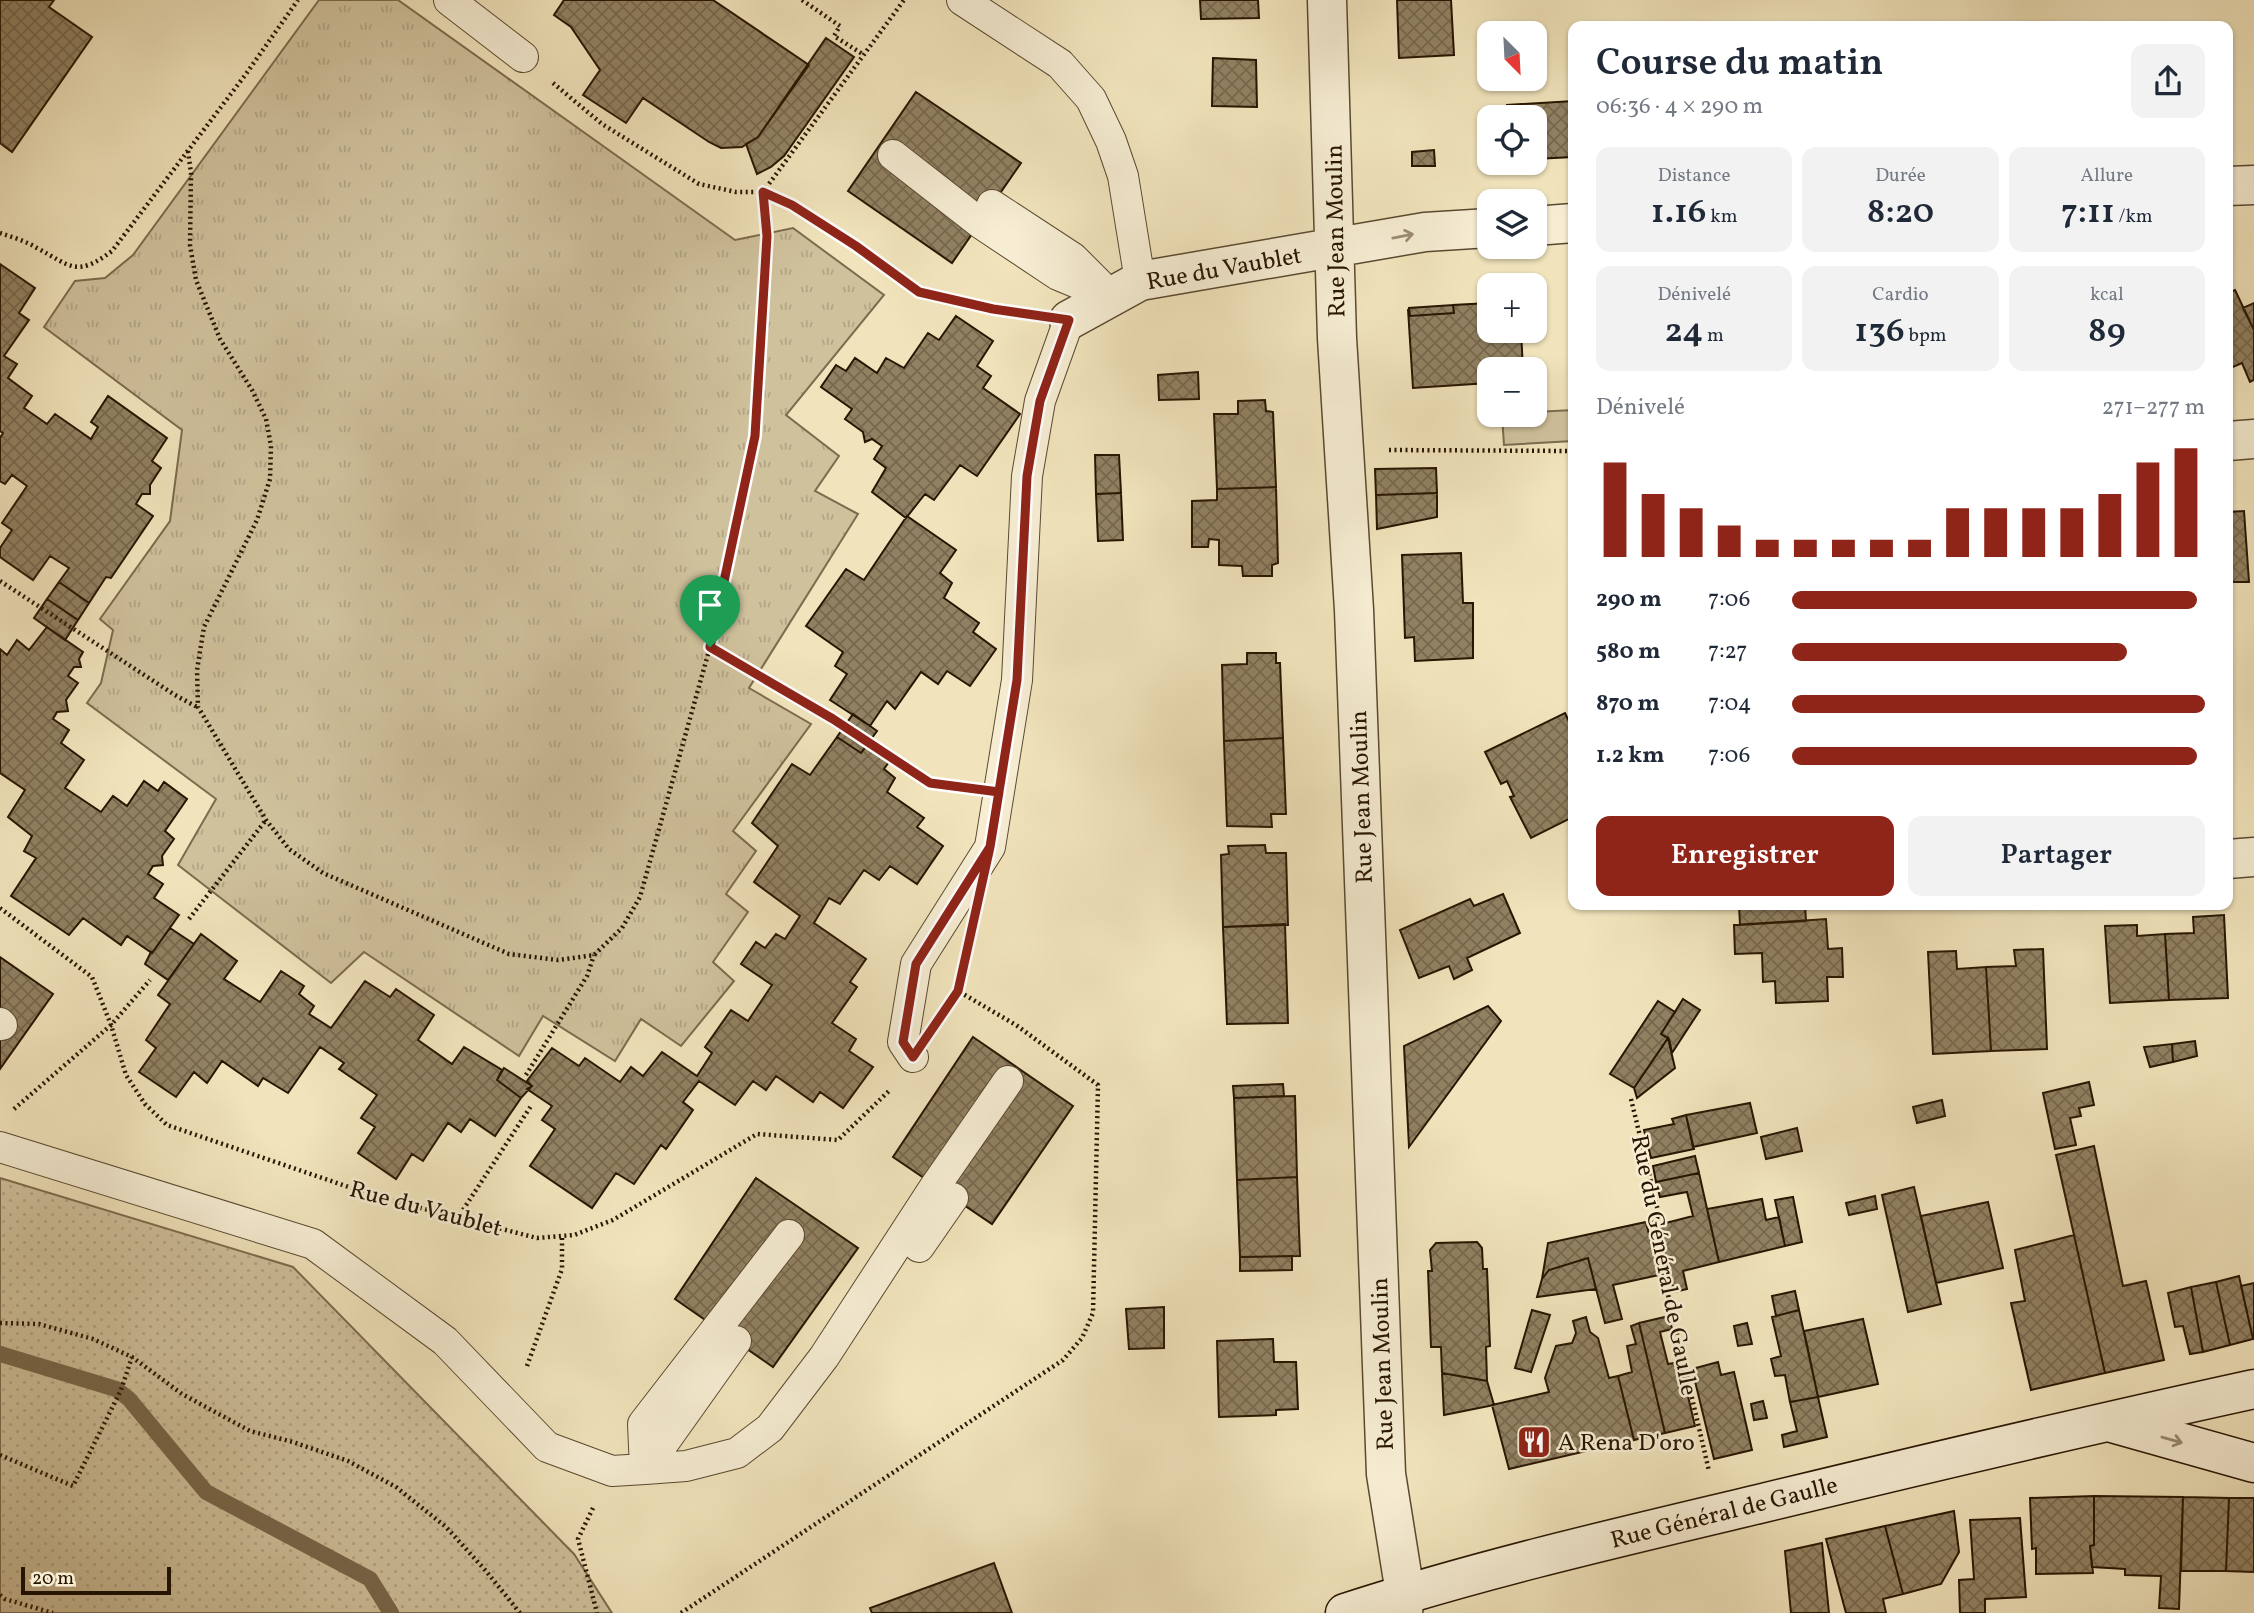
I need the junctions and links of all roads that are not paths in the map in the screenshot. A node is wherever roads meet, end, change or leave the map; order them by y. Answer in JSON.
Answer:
{"nodes":[{"id":1,"x":962,"y":0,"type":"edge"},
{"id":2,"x":1327,"y":0,"type":"edge"},
{"id":3,"x":465,"y":5,"type":"edge"},
{"id":4,"x":523,"y":57,"type":"road end"},
{"id":5,"x":893,"y":155,"type":"dead end"},
{"id":6,"x":2254,"y":185,"type":"edge"},
{"id":7,"x":2233,"y":186,"type":"edge"},
{"id":8,"x":992,"y":205,"type":"dead end"},
{"id":9,"x":1568,"y":223,"type":"edge"},
{"id":10,"x":1547,"y":225,"type":"edge"},
{"id":11,"x":1477,"y":229,"type":"edge"},
{"id":12,"x":1336,"y":249,"type":"junction"},
{"id":13,"x":1125,"y":289,"type":"junction"},
{"id":14,"x":1069,"y":320,"type":"joint"},
{"id":15,"x":2254,"y":439,"type":"edge"},
{"id":16,"x":2233,"y":441,"type":"edge"},
{"id":17,"x":2254,"y":857,"type":"edge"},
{"id":18,"x":2233,"y":859,"type":"edge"},
{"id":19,"x":913,"y":1057,"type":"road end"},
{"id":20,"x":1008,"y":1082,"type":"dead end"},
{"id":21,"x":0,"y":1147,"type":"edge"},
{"id":22,"x":953,"y":1198,"type":"dead end"},
{"id":23,"x":789,"y":1235,"type":"dead end"},
{"id":24,"x":868,"y":1290,"type":"junction"},
{"id":25,"x":736,"y":1341,"type":"dead end"},
{"id":26,"x":2254,"y":1389,"type":"edge"},
{"id":27,"x":2106,"y":1421,"type":"junction"},
{"id":28,"x":2254,"y":1463,"type":"edge"},
{"id":29,"x":645,"y":1469,"type":"junction"},
{"id":30,"x":1404,"y":1603,"type":"edge"},
{"id":31,"x":1345,"y":1613,"type":"edge"}],
"edges":[{"from":1,"to":13,"type":"lane"},
{"from":2,"to":12,"type":"street","name":"Rue Jean Moulin"},
{"from":3,"to":4,"type":"lane"},
{"from":5,"to":13,"type":"lane"},
{"from":6,"to":7,"type":"street"},
{"from":8,"to":13,"type":"lane"},
{"from":9,"to":10,"type":"street"},
{"from":12,"to":11,"type":"street","name":"Rue du Vaublet","one_way":true},
{"from":12,"to":13,"type":"street","name":"Rue du Vaublet"},
{"from":12,"to":30,"type":"street","name":"Rue Jean Moulin"},
{"from":13,"to":14,"type":"street","name":"Rue du Vaublet"},
{"from":14,"to":19,"type":"lane"},
{"from":15,"to":16,"type":"street"},
{"from":17,"to":18,"type":"street"},
{"from":20,"to":24,"type":"lane"},
{"from":21,"to":29,"type":"lane"},
{"from":22,"to":24,"type":"lane"},
{"from":23,"to":29,"type":"lane"},
{"from":24,"to":29,"type":"lane"},
{"from":25,"to":29,"type":"lane"},
{"from":26,"to":27,"type":"street","name":"Rue Général de Gaulle"},
{"from":27,"to":28,"type":"street","one_way":true},
{"from":27,"to":30,"type":"street","name":"Rue Général de Gaulle"},
{"from":30,"to":31,"type":"street","name":"Rue Général de Gaulle"}]}
